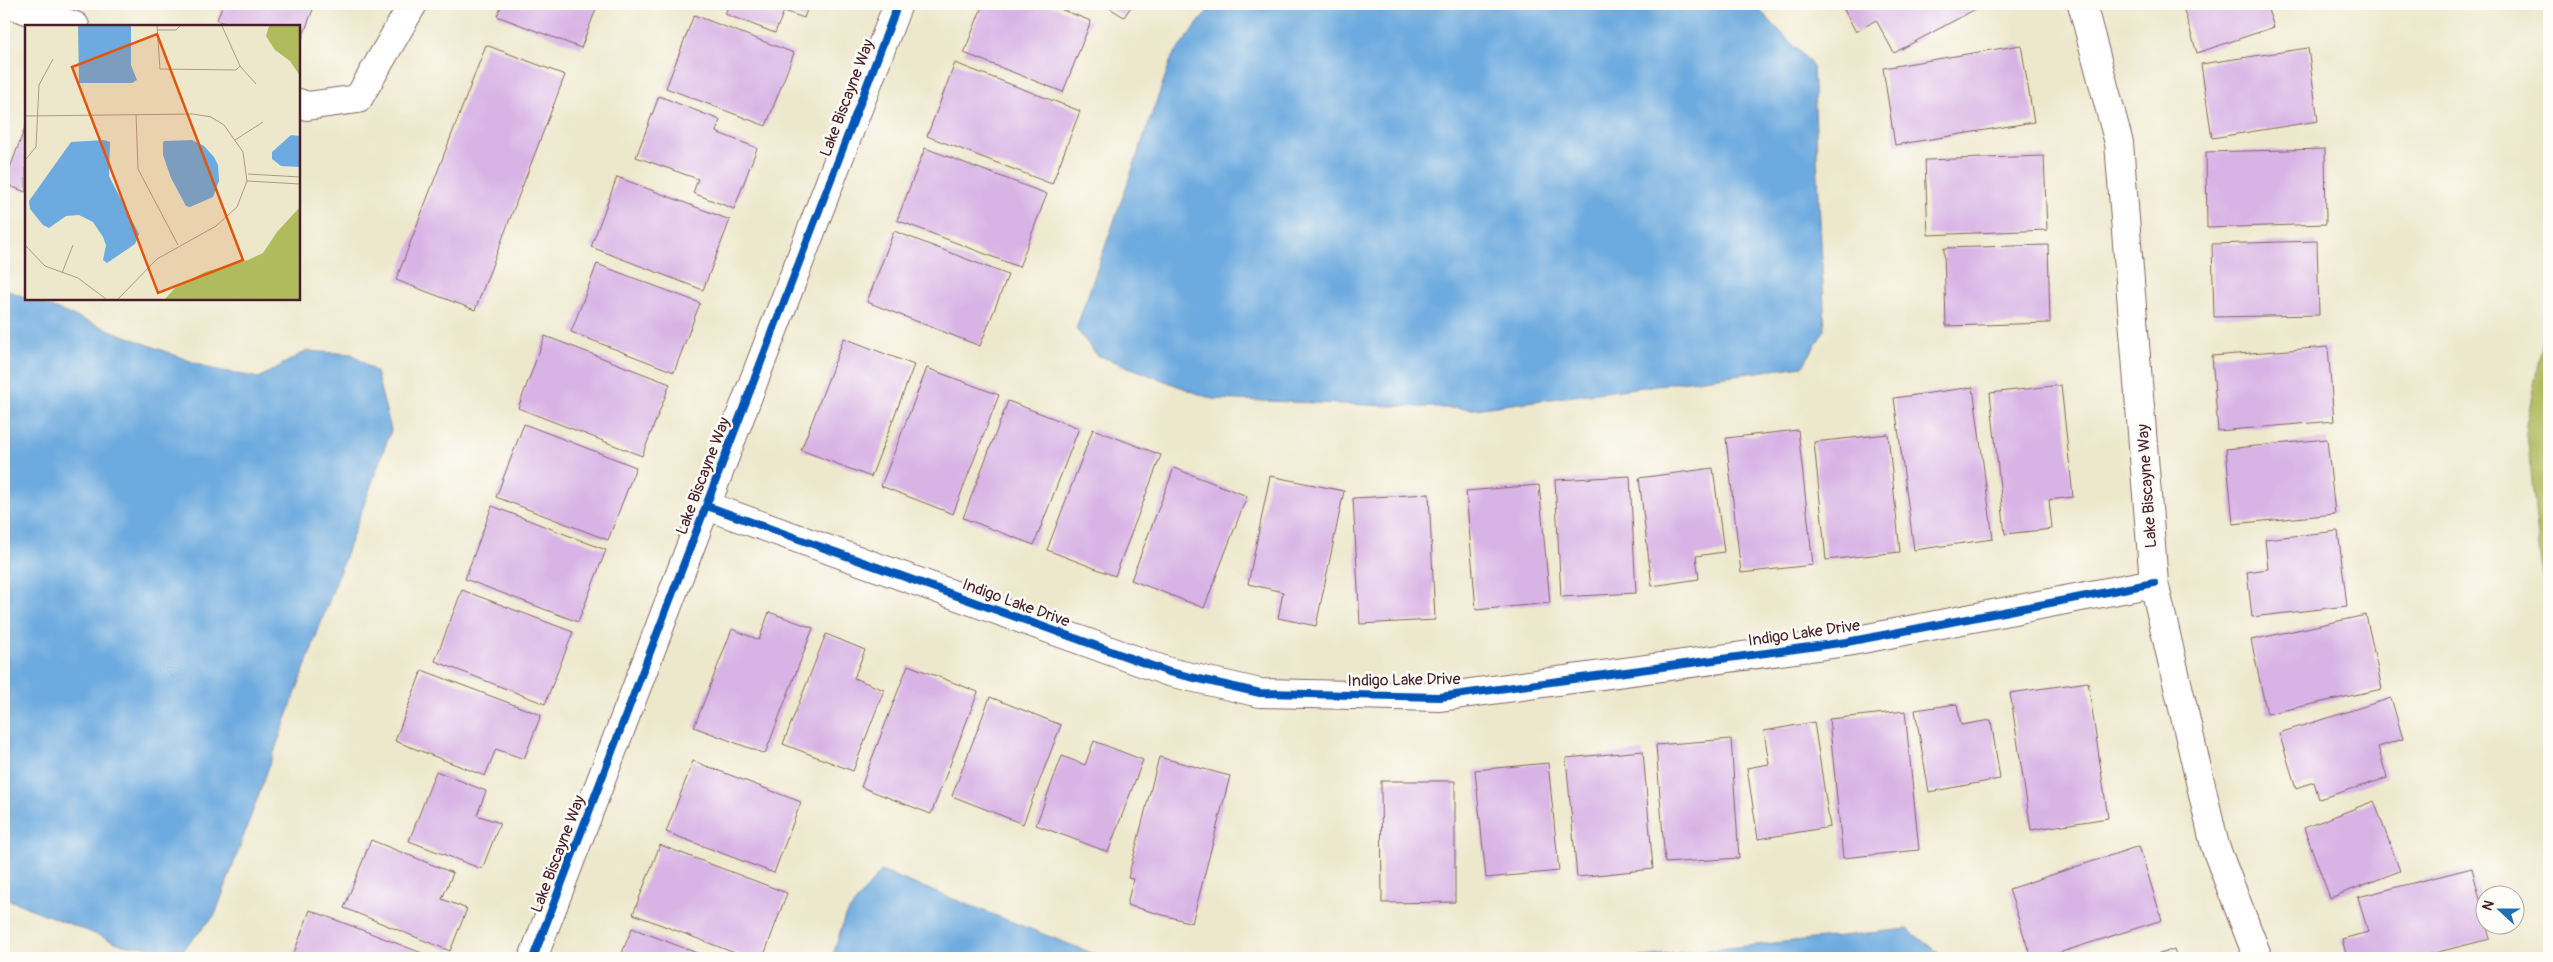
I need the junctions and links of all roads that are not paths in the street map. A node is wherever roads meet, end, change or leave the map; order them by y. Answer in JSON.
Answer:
{"nodes":[{"id":1,"x":9,"y":4,"type":"edge"},
{"id":2,"x":413,"y":4,"type":"edge"},
{"id":3,"x":898,"y":4,"type":"edge"},
{"id":4,"x":2082,"y":4,"type":"edge"},
{"id":5,"x":72,"y":25,"type":"edge"},
{"id":6,"x":300,"y":103,"type":"edge"},
{"id":7,"x":707,"y":506,"type":"junction"},
{"id":8,"x":2154,"y":583,"type":"junction"},
{"id":9,"x":533,"y":958,"type":"edge"},
{"id":10,"x":2258,"y":958,"type":"edge"}],
"edges":[{"from":1,"to":5,"type":"street"},
{"from":2,"to":6,"type":"street"},
{"from":3,"to":7,"type":"street","name":"Lake Biscayne Way"},
{"from":4,"to":8,"type":"street","name":"Lake Biscayne Way"},
{"from":7,"to":8,"type":"street","name":"Indigo Lake Drive"},
{"from":7,"to":9,"type":"street","name":"Lake Biscayne Way"},
{"from":8,"to":10,"type":"street","name":"Lake Biscayne Way"}]}
